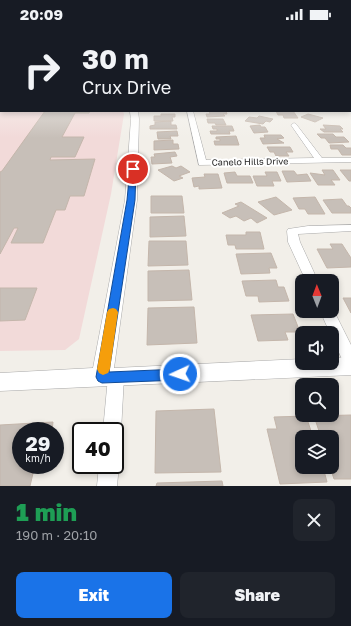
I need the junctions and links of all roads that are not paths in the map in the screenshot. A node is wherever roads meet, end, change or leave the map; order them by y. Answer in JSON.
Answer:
{"nodes":[{"id":1,"x":134,"y":112,"type":"edge"},
{"id":2,"x":190,"y":112,"type":"edge"},
{"id":3,"x":294,"y":125,"type":"dead end"},
{"id":4,"x":351,"y":160,"type":"edge"},
{"id":5,"x":320,"y":161,"type":"junction"},
{"id":6,"x":351,"y":228,"type":"edge"},
{"id":7,"x":309,"y":274,"type":"edge"},
{"id":8,"x":330,"y":318,"type":"edge"},
{"id":9,"x":351,"y":361,"type":"edge"},
{"id":10,"x":351,"y":366,"type":"edge"},
{"id":11,"x":109,"y":377,"type":"junction"},
{"id":12,"x":0,"y":382,"type":"edge"},
{"id":13,"x":112,"y":422,"type":"edge"},
{"id":14,"x":108,"y":474,"type":"edge"},
{"id":15,"x":107,"y":486,"type":"edge"}],
"edges":[{"from":1,"to":11,"type":"street"},
{"from":2,"to":5,"type":"street","name":"Canelo Hills Drive"},
{"from":3,"to":5,"type":"street"},
{"from":4,"to":5,"type":"street","name":"Canelo Hills Drive"},
{"from":6,"to":7,"type":"street"},
{"from":8,"to":9,"type":"street"},
{"from":10,"to":11,"type":"street"},
{"from":11,"to":12,"type":"street"},
{"from":11,"to":13,"type":"street"},
{"from":14,"to":15,"type":"street"}]}
